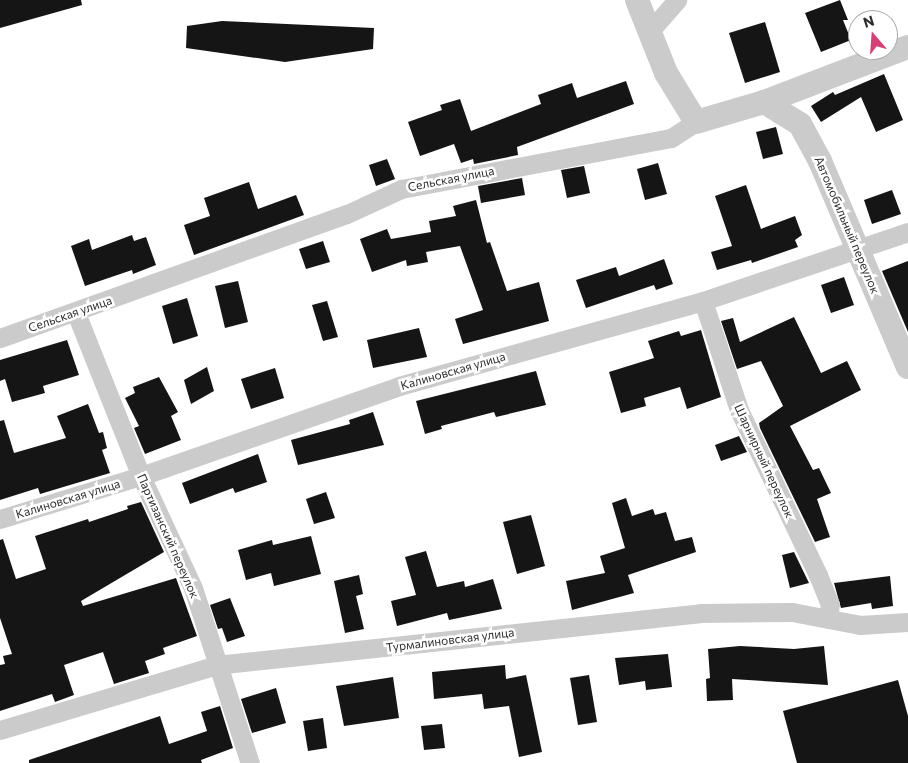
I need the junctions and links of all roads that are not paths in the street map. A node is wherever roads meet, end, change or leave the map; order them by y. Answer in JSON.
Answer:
{"nodes":[{"id":1,"x":637,"y":0,"type":"edge"},
{"id":2,"x":677,"y":0,"type":"edge"},
{"id":3,"x":649,"y":32,"type":"junction"},
{"id":4,"x":908,"y":47,"type":"edge"},
{"id":5,"x":764,"y":102,"type":"junction"},
{"id":6,"x":696,"y":122,"type":"junction"},
{"id":7,"x":908,"y":232,"type":"edge"},
{"id":8,"x":856,"y":249,"type":"junction"},
{"id":9,"x":703,"y":301,"type":"junction"},
{"id":10,"x":76,"y":312,"type":"junction"},
{"id":11,"x":0,"y":338,"type":"edge"},
{"id":12,"x":908,"y":367,"type":"edge"},
{"id":13,"x":141,"y":476,"type":"junction"},
{"id":14,"x":0,"y":519,"type":"edge"},
{"id":15,"x":828,"y":619,"type":"junction"},
{"id":16,"x":908,"y":622,"type":"edge"},
{"id":17,"x":216,"y":665,"type":"junction"},
{"id":18,"x":0,"y":730,"type":"edge"},
{"id":19,"x":250,"y":763,"type":"edge"}],
"edges":[{"from":1,"to":3,"type":"street"},
{"from":2,"to":3,"type":"street"},
{"from":3,"to":6,"type":"street"},
{"from":4,"to":5,"type":"street","name":"Сельская улица"},
{"from":5,"to":6,"type":"street","name":"Сельская улица"},
{"from":5,"to":8,"type":"street","name":"Автомобильный переулок"},
{"from":6,"to":10,"type":"street","name":"Сельская улица"},
{"from":7,"to":8,"type":"street","name":"Калиновская улица"},
{"from":8,"to":9,"type":"street","name":"Калиновская улица"},
{"from":8,"to":12,"type":"street","name":"Автомобильный переулок"},
{"from":9,"to":13,"type":"street","name":"Калиновская улица"},
{"from":9,"to":15,"type":"street","name":"Шарнирный переулок"},
{"from":10,"to":11,"type":"street","name":"Сельская улица"},
{"from":10,"to":13,"type":"street","name":"Партизанский переулок"},
{"from":13,"to":14,"type":"street","name":"Калиновская улица"},
{"from":13,"to":17,"type":"street","name":"Партизанский переулок"},
{"from":15,"to":16,"type":"street","name":"Турмалиновская улица"},
{"from":15,"to":17,"type":"street","name":"Турмалиновская улица"},
{"from":17,"to":18,"type":"street","name":"Турмалиновская улица"},
{"from":17,"to":19,"type":"street","name":"Партизанский переулок"}]}
